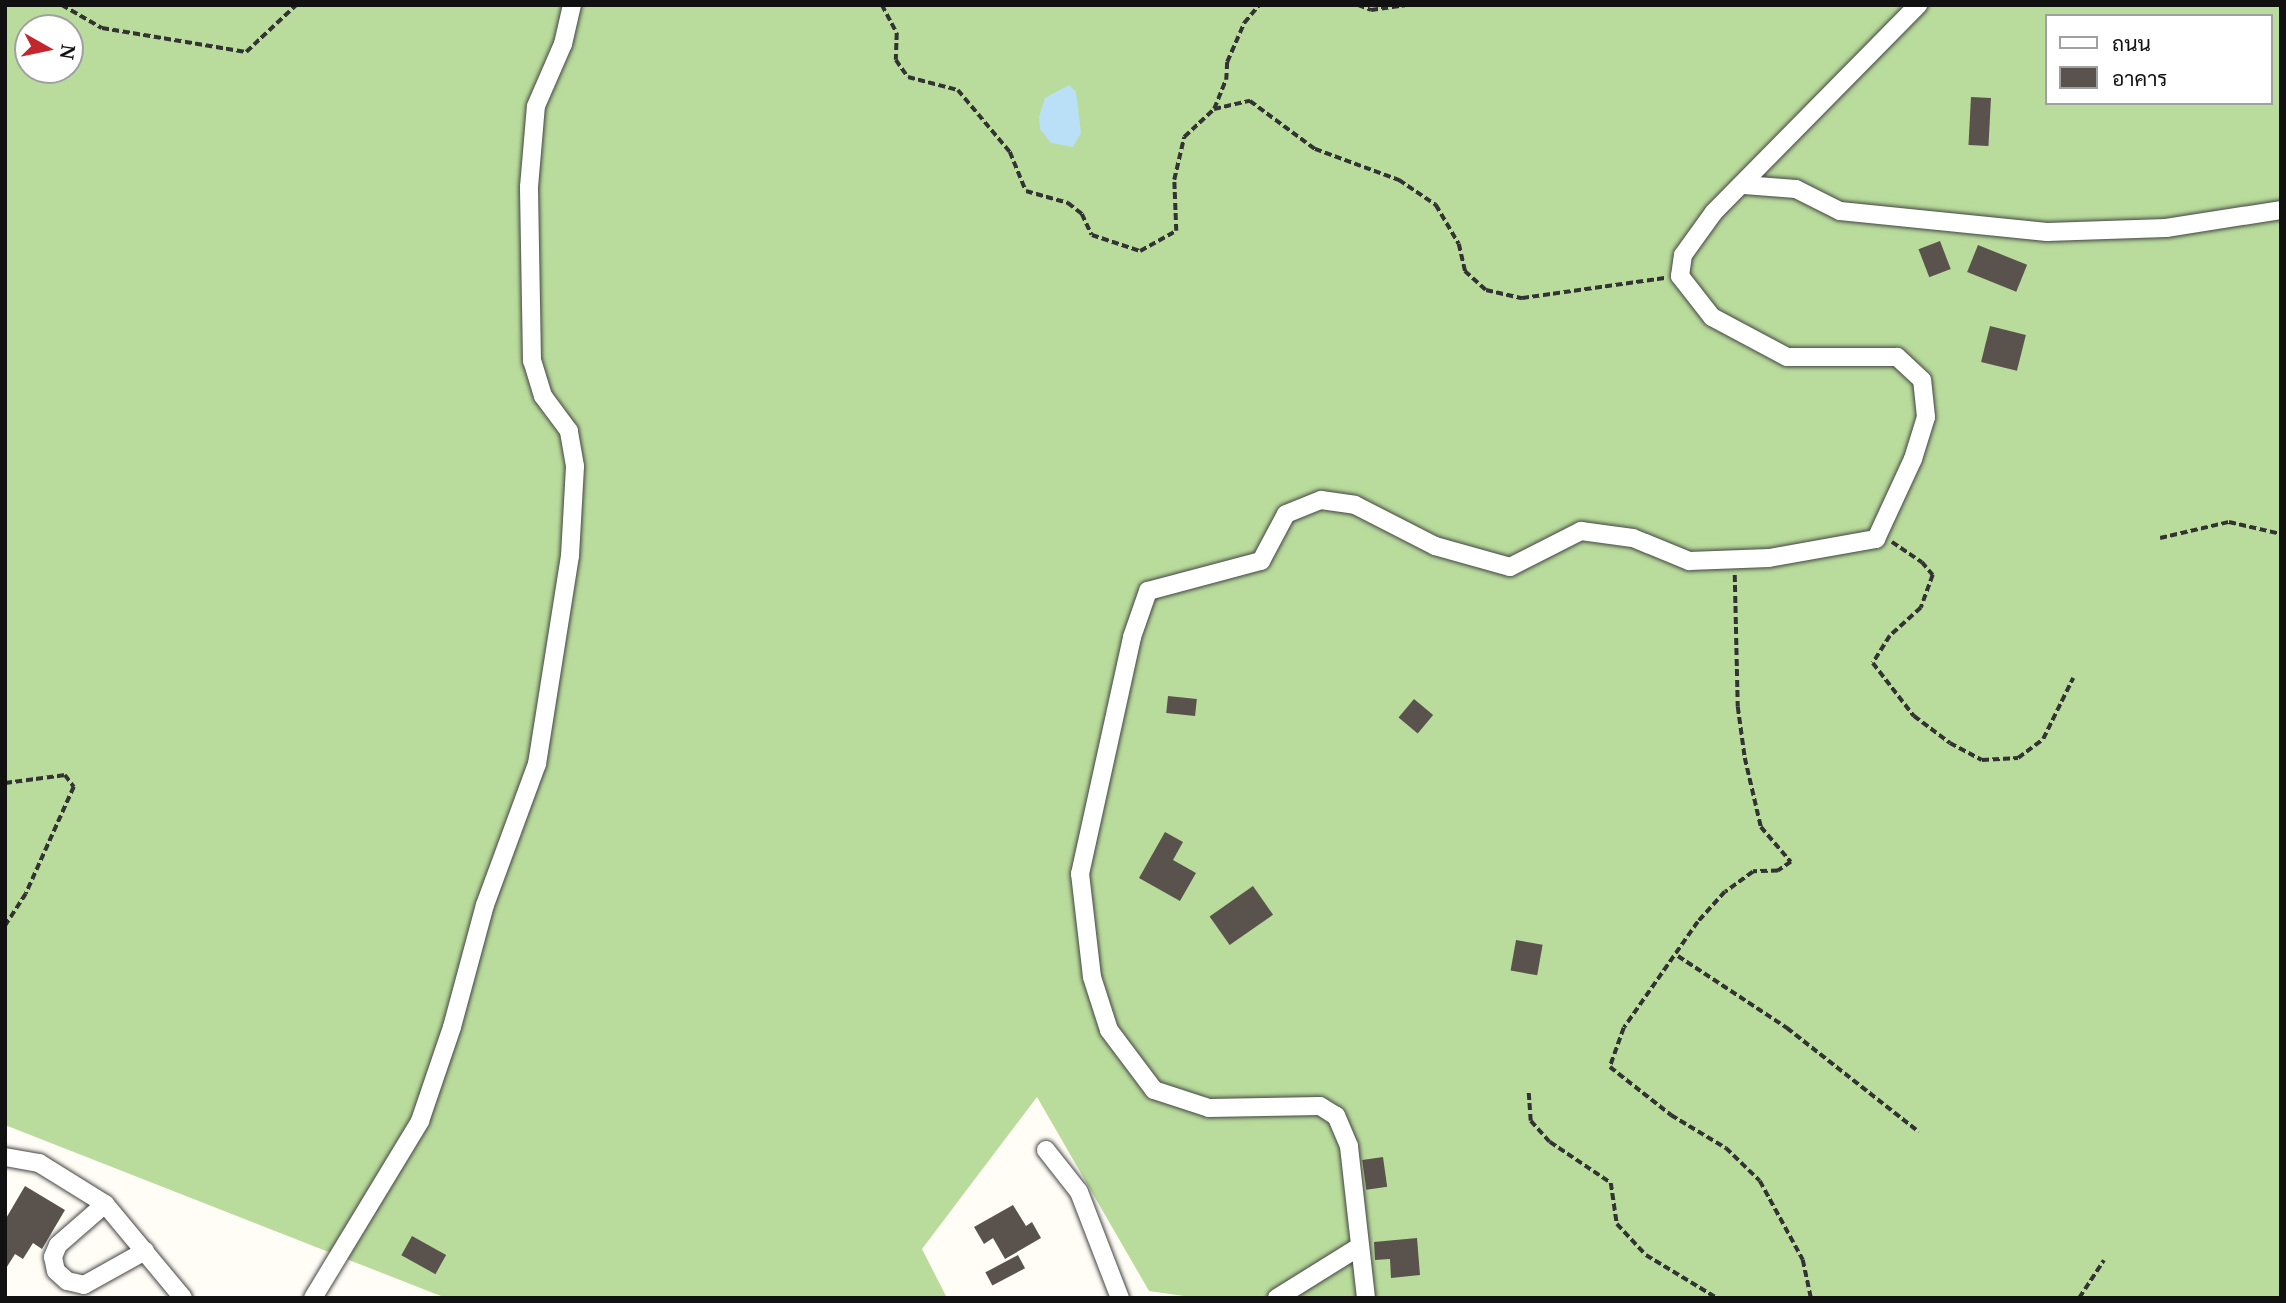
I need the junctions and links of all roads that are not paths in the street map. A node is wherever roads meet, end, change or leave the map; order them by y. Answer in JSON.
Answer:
{"nodes":[{"id":1,"x":572,"y":5,"type":"edge"},
{"id":2,"x":1918,"y":5,"type":"edge"},
{"id":3,"x":1744,"y":186,"type":"junction"},
{"id":4,"x":2281,"y":210,"type":"edge"},
{"id":5,"x":1046,"y":1150,"type":"dead end"},
{"id":6,"x":5,"y":1157,"type":"edge"},
{"id":7,"x":105,"y":1204,"type":"junction"},
{"id":8,"x":1359,"y":1247,"type":"junction"},
{"id":9,"x":145,"y":1251,"type":"junction"},
{"id":10,"x":183,"y":1298,"type":"edge"},
{"id":11,"x":313,"y":1298,"type":"edge"},
{"id":12,"x":1120,"y":1298,"type":"edge"},
{"id":13,"x":1277,"y":1298,"type":"edge"},
{"id":14,"x":1366,"y":1298,"type":"edge"}],
"edges":[{"from":1,"to":11,"type":"street"},
{"from":2,"to":3,"type":"street"},
{"from":3,"to":4,"type":"street"},
{"from":3,"to":8,"type":"street"},
{"from":5,"to":12,"type":"street"},
{"from":6,"to":7,"type":"street"},
{"from":7,"to":9,"type":"street"},
{"from":7,"to":9,"type":"street"},
{"from":8,"to":13,"type":"street"},
{"from":8,"to":14,"type":"street"},
{"from":9,"to":10,"type":"street"}]}
